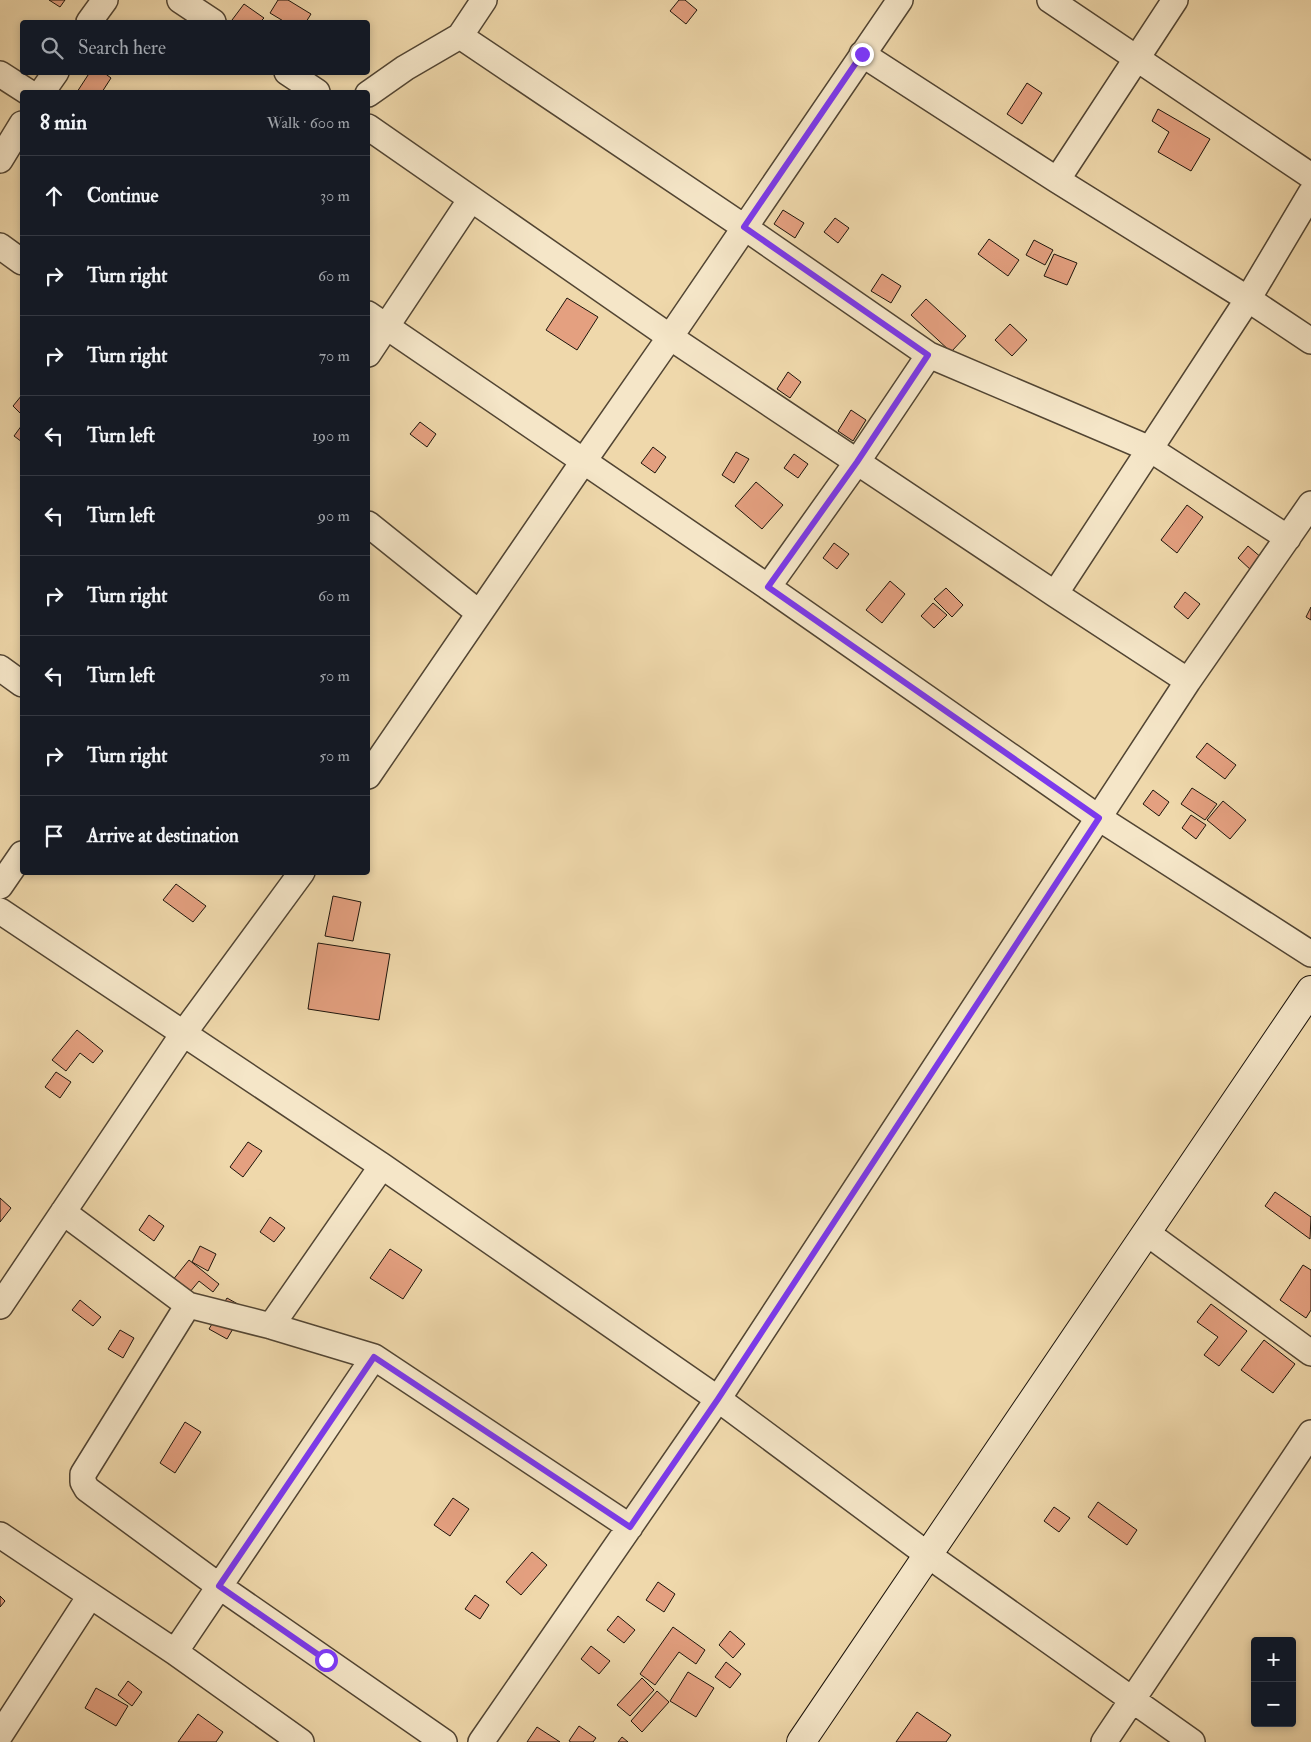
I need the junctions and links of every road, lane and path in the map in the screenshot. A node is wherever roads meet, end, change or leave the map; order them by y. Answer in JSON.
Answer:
{"nodes":[{"id":1,"x":105,"y":0,"type":"edge"},
{"id":2,"x":180,"y":0,"type":"edge"},
{"id":3,"x":484,"y":0,"type":"edge"},
{"id":4,"x":900,"y":0,"type":"edge"},
{"id":5,"x":1050,"y":0,"type":"edge"},
{"id":6,"x":1175,"y":0,"type":"edge"},
{"id":7,"x":91,"y":20,"type":"edge"},
{"id":8,"x":210,"y":20,"type":"edge"},
{"id":9,"x":460,"y":36,"type":"junction"},
{"id":10,"x":862,"y":54,"type":"junction"},
{"id":11,"x":1136,"y":58,"type":"junction"},
{"id":12,"x":0,"y":74,"type":"edge"},
{"id":13,"x":54,"y":75,"type":"edge"},
{"id":14,"x":292,"y":75,"type":"edge"},
{"id":15,"x":25,"y":90,"type":"edge"},
{"id":16,"x":43,"y":90,"type":"edge"},
{"id":17,"x":314,"y":90,"type":"edge"},
{"id":18,"x":370,"y":93,"type":"edge"},
{"id":19,"x":20,"y":127,"type":"edge"},
{"id":20,"x":370,"y":128,"type":"edge"},
{"id":21,"x":0,"y":160,"type":"edge"},
{"id":22,"x":1311,"y":176,"type":"edge"},
{"id":23,"x":1056,"y":180,"type":"junction"},
{"id":24,"x":1311,"y":192,"type":"edge"},
{"id":25,"x":471,"y":199,"type":"junction"},
{"id":26,"x":744,"y":227,"type":"junction"},
{"id":27,"x":0,"y":246,"type":"edge"},
{"id":28,"x":20,"y":261,"type":"edge"},
{"id":29,"x":1248,"y":299,"type":"junction"},
{"id":30,"x":377,"y":320,"type":"edge"},
{"id":31,"x":670,"y":337,"type":"junction"},
{"id":32,"x":1311,"y":341,"type":"edge"},
{"id":33,"x":370,"y":346,"type":"edge"},
{"id":34,"x":928,"y":355,"type":"junction"},
{"id":35,"x":1150,"y":448,"type":"junction"},
{"id":36,"x":583,"y":462,"type":"junction"},
{"id":37,"x":857,"y":462,"type":"junction"},
{"id":38,"x":1311,"y":504,"type":"edge"},
{"id":39,"x":370,"y":526,"type":"edge"},
{"id":40,"x":1288,"y":538,"type":"junction"},
{"id":41,"x":768,"y":587,"type":"junction"},
{"id":42,"x":1055,"y":594,"type":"junction"},
{"id":43,"x":479,"y":612,"type":"junction"},
{"id":44,"x":0,"y":668,"type":"edge"},
{"id":45,"x":1188,"y":681,"type":"junction"},
{"id":46,"x":20,"y":683,"type":"edge"},
{"id":47,"x":370,"y":773,"type":"edge"},
{"id":48,"x":1099,"y":818,"type":"junction"},
{"id":49,"x":20,"y":857,"type":"edge"},
{"id":50,"x":299,"y":875,"type":"edge"},
{"id":51,"x":0,"y":886,"type":"edge"},
{"id":52,"x":0,"y":911,"type":"edge"},
{"id":53,"x":1311,"y":954,"type":"edge"},
{"id":54,"x":1311,"y":990,"type":"edge"},
{"id":55,"x":183,"y":1034,"type":"junction"},
{"id":56,"x":382,"y":1166,"type":"junction"},
{"id":57,"x":63,"y":1212,"type":"junction"},
{"id":58,"x":1147,"y":1233,"type":"junction"},
{"id":59,"x":8,"y":1275,"type":"edge"},
{"id":60,"x":188,"y":1305,"type":"junction"},
{"id":61,"x":0,"y":1306,"type":"edge"},
{"id":62,"x":271,"y":1326,"type":"junction"},
{"id":63,"x":1311,"y":1353,"type":"edge"},
{"id":64,"x":374,"y":1357,"type":"junction"},
{"id":65,"x":718,"y":1399,"type":"junction"},
{"id":66,"x":1311,"y":1433,"type":"edge"},
{"id":67,"x":630,"y":1527,"type":"junction"},
{"id":68,"x":0,"y":1535,"type":"edge"},
{"id":69,"x":928,"y":1556,"type":"junction"},
{"id":70,"x":219,"y":1586,"type":"junction"},
{"id":71,"x":90,"y":1596,"type":"junction"},
{"id":72,"x":175,"y":1652,"type":"junction"},
{"id":73,"x":1132,"y":1700,"type":"junction"},
{"id":74,"x":0,"y":1735,"type":"edge"},
{"id":75,"x":301,"y":1742,"type":"edge"},
{"id":76,"x":444,"y":1742,"type":"edge"},
{"id":77,"x":481,"y":1742,"type":"edge"},
{"id":78,"x":801,"y":1742,"type":"edge"},
{"id":79,"x":1104,"y":1742,"type":"edge"},
{"id":80,"x":1192,"y":1742,"type":"edge"}],
"edges":[{"from":1,"to":7,"type":"street"},
{"from":2,"to":8,"type":"street"},
{"from":3,"to":9,"type":"street"},
{"from":4,"to":10,"type":"street"},
{"from":5,"to":11,"type":"street"},
{"from":6,"to":11,"type":"street"},
{"from":9,"to":18,"type":"street"},
{"from":9,"to":26,"type":"street"},
{"from":10,"to":23,"type":"street"},
{"from":10,"to":26,"type":"street"},
{"from":11,"to":22,"type":"street"},
{"from":11,"to":23,"type":"street"},
{"from":12,"to":15,"type":"street"},
{"from":13,"to":16,"type":"street"},
{"from":14,"to":17,"type":"street"},
{"from":19,"to":21,"type":"street"},
{"from":20,"to":25,"type":"street"},
{"from":23,"to":29,"type":"street"},
{"from":24,"to":29,"type":"street"},
{"from":25,"to":30,"type":"street"},
{"from":25,"to":31,"type":"street"},
{"from":26,"to":31,"type":"street"},
{"from":26,"to":34,"type":"street"},
{"from":27,"to":28,"type":"street"},
{"from":29,"to":32,"type":"street"},
{"from":29,"to":35,"type":"street"},
{"from":30,"to":33,"type":"street"},
{"from":30,"to":36,"type":"street"},
{"from":31,"to":36,"type":"street"},
{"from":31,"to":37,"type":"street"},
{"from":34,"to":35,"type":"street"},
{"from":34,"to":37,"type":"street"},
{"from":35,"to":40,"type":"street"},
{"from":35,"to":42,"type":"street"},
{"from":36,"to":41,"type":"street"},
{"from":36,"to":43,"type":"street"},
{"from":37,"to":41,"type":"street"},
{"from":37,"to":42,"type":"street"},
{"from":38,"to":40,"type":"street"},
{"from":39,"to":43,"type":"street"},
{"from":40,"to":45,"type":"street"},
{"from":41,"to":48,"type":"street"},
{"from":42,"to":45,"type":"street"},
{"from":43,"to":47,"type":"street"},
{"from":44,"to":46,"type":"street"},
{"from":45,"to":48,"type":"street"},
{"from":48,"to":53,"type":"street"},
{"from":48,"to":65,"type":"street"},
{"from":49,"to":51,"type":"street"},
{"from":50,"to":55,"type":"street"},
{"from":52,"to":55,"type":"street"},
{"from":54,"to":58,"type":"main road"},
{"from":55,"to":56,"type":"street"},
{"from":55,"to":57,"type":"street"},
{"from":56,"to":62,"type":"street"},
{"from":56,"to":65,"type":"street"},
{"from":57,"to":59,"type":"street"},
{"from":57,"to":60,"type":"street"},
{"from":58,"to":63,"type":"street"},
{"from":58,"to":69,"type":"main road"},
{"from":59,"to":61,"type":"street"},
{"from":60,"to":62,"type":"street"},
{"from":60,"to":70,"type":"street"},
{"from":62,"to":64,"type":"street"},
{"from":64,"to":67,"type":"street"},
{"from":64,"to":70,"type":"street"},
{"from":65,"to":67,"type":"street"},
{"from":65,"to":69,"type":"street"},
{"from":66,"to":73,"type":"street"},
{"from":67,"to":77,"type":"street"},
{"from":68,"to":71,"type":"street"},
{"from":69,"to":73,"type":"street"},
{"from":69,"to":78,"type":"main road"},
{"from":70,"to":72,"type":"street"},
{"from":70,"to":76,"type":"street"},
{"from":71,"to":72,"type":"street"},
{"from":71,"to":74,"type":"street"},
{"from":72,"to":75,"type":"street"},
{"from":73,"to":79,"type":"street"},
{"from":73,"to":80,"type":"street"}]}
